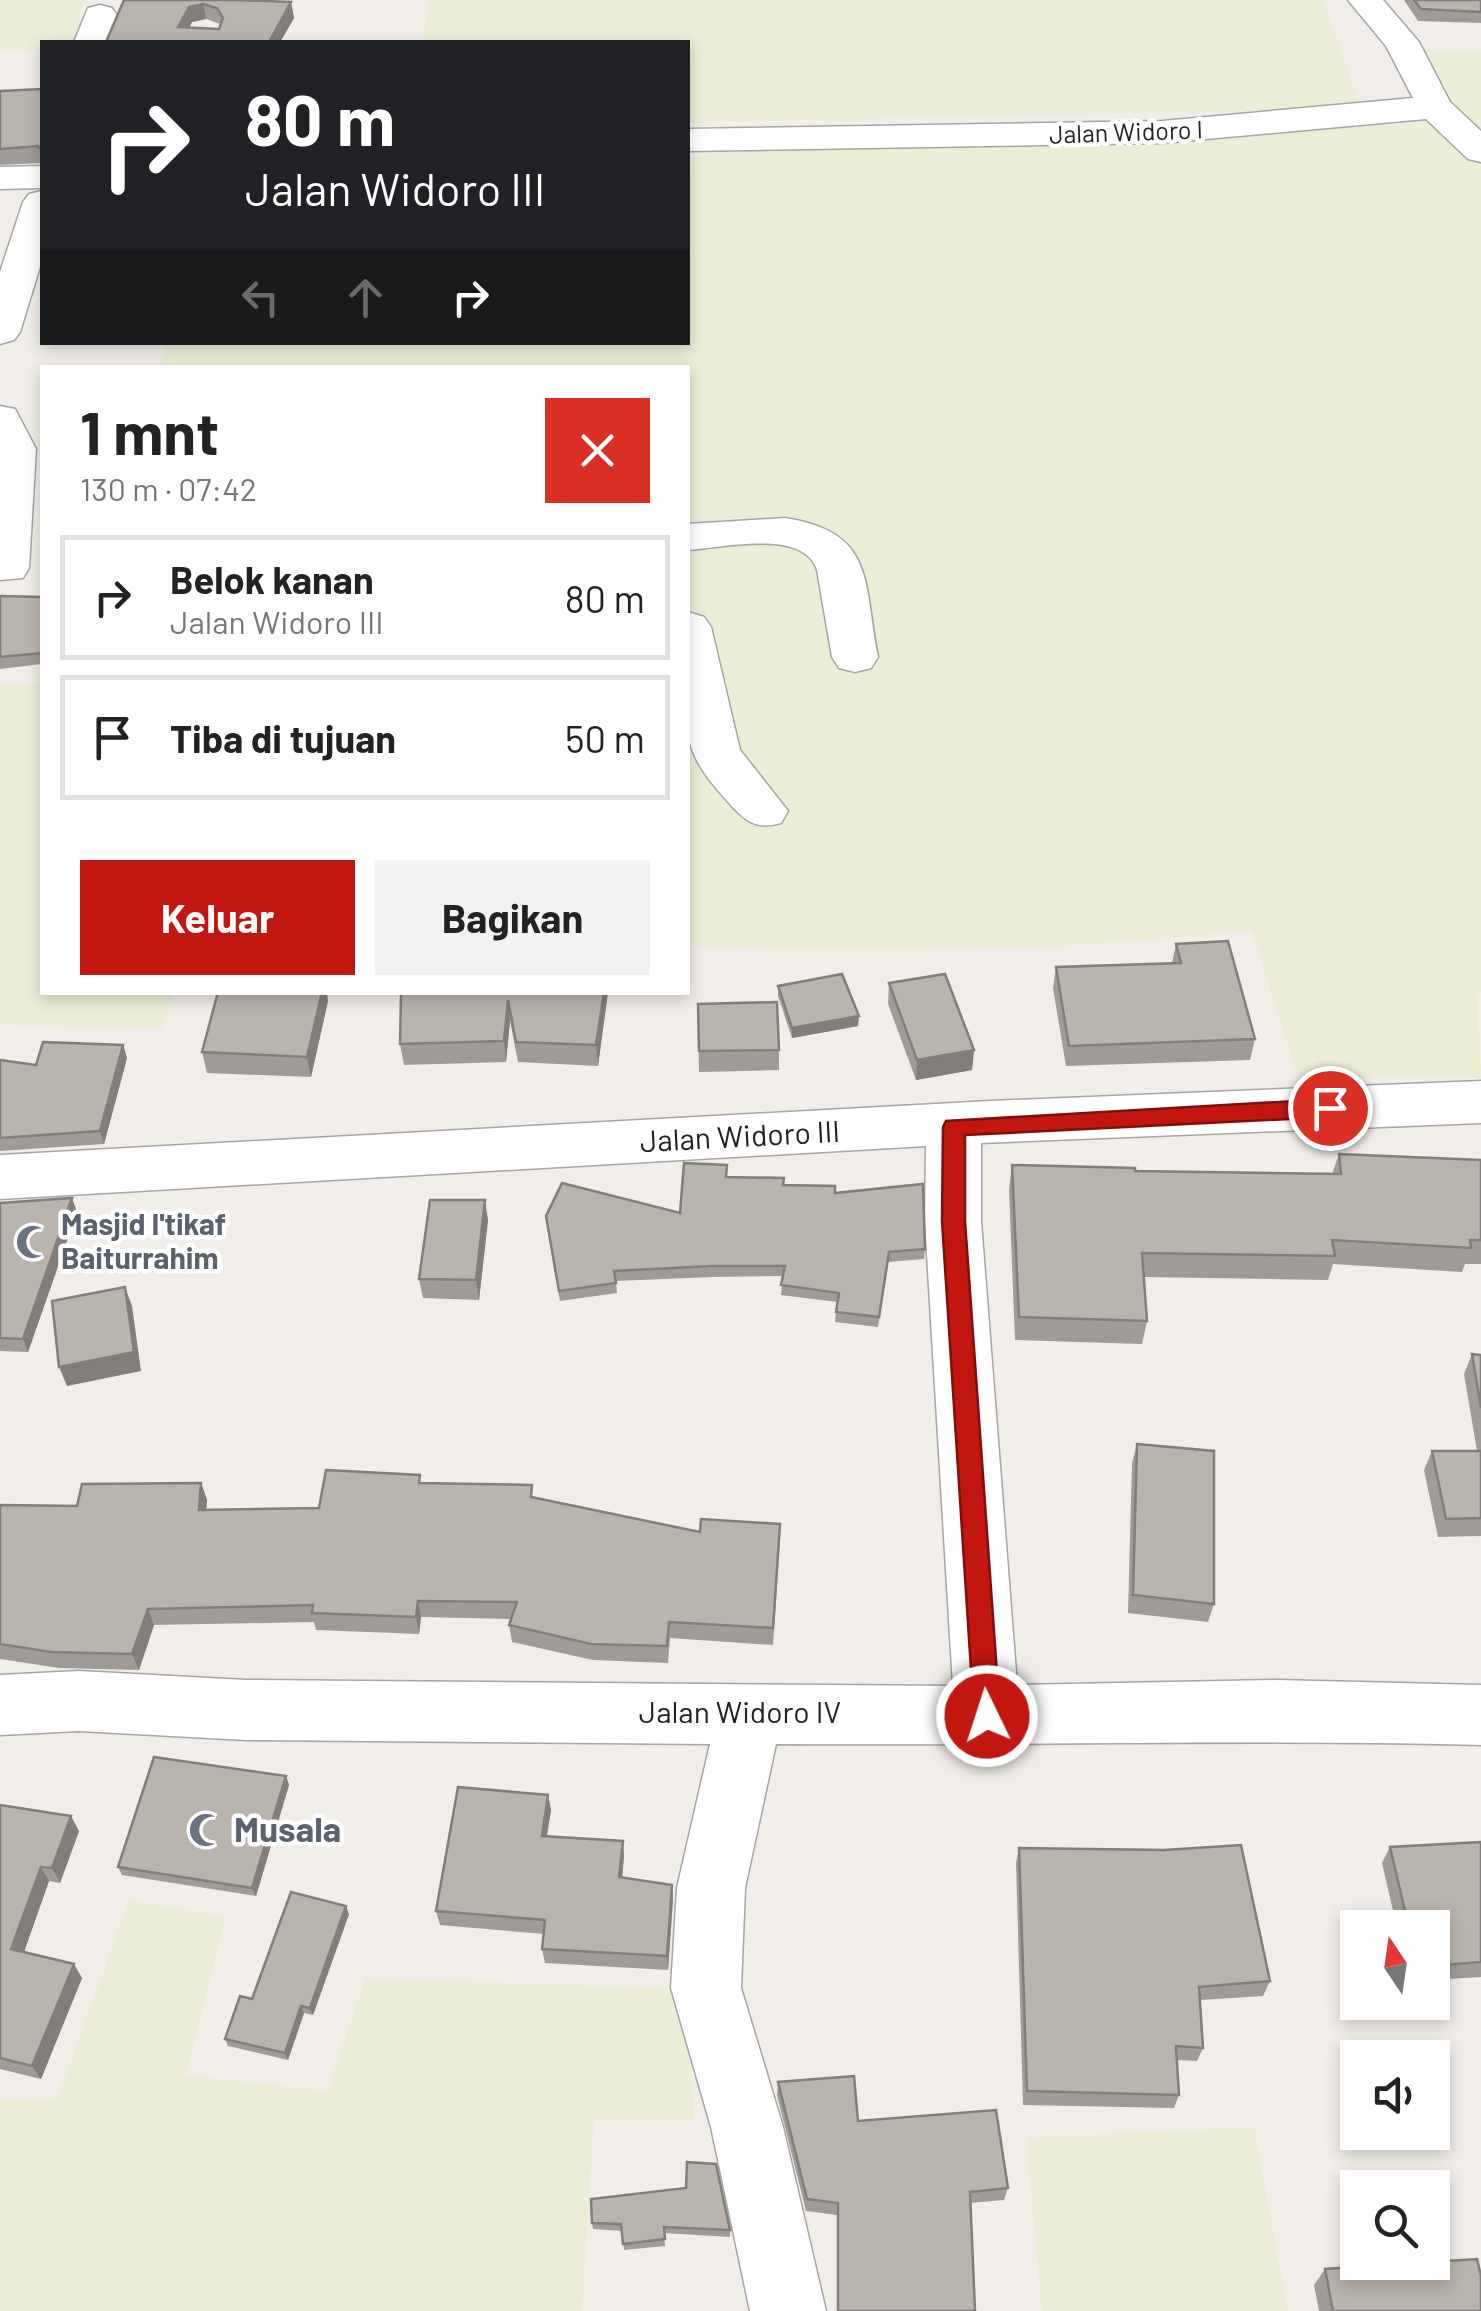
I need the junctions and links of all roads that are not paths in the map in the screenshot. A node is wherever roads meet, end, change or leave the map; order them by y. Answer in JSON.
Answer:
{"nodes":[{"id":1,"x":1364,"y":0,"type":"edge"},
{"id":2,"x":1435,"y":106,"type":"junction"},
{"id":3,"x":690,"y":140,"type":"edge"},
{"id":4,"x":1481,"y":151,"type":"edge"},
{"id":5,"x":40,"y":177,"type":"edge"},
{"id":6,"x":0,"y":178,"type":"edge"},
{"id":7,"x":40,"y":208,"type":"edge"},
{"id":8,"x":0,"y":332,"type":"edge"},
{"id":9,"x":0,"y":418,"type":"edge"},
{"id":10,"x":690,"y":537,"type":"edge"},
{"id":11,"x":16,"y":568,"type":"edge"},
{"id":12,"x":690,"y":637,"type":"edge"},
{"id":13,"x":854,"y":657,"type":"dead end"},
{"id":14,"x":764,"y":811,"type":"dead end"},
{"id":15,"x":1481,"y":1102,"type":"edge"},
{"id":16,"x":954,"y":1127,"type":"junction"},
{"id":17,"x":0,"y":1177,"type":"edge"},
{"id":18,"x":0,"y":1706,"type":"edge"},
{"id":19,"x":750,"y":1713,"type":"junction"},
{"id":20,"x":1481,"y":1715,"type":"edge"},
{"id":21,"x":987,"y":1716,"type":"junction"},
{"id":22,"x":788,"y":2311,"type":"edge"}],
"edges":[{"from":1,"to":2,"type":"street"},
{"from":2,"to":3,"type":"street","name":"Jalan Widoro I"},
{"from":2,"to":4,"type":"street"},
{"from":5,"to":6,"type":"street"},
{"from":7,"to":8,"type":"street"},
{"from":9,"to":11,"type":"street"},
{"from":10,"to":13,"type":"street"},
{"from":12,"to":14,"type":"street"},
{"from":15,"to":16,"type":"street","name":"Jalan Widoro III"},
{"from":16,"to":17,"type":"street","name":"Jalan Widoro III"},
{"from":16,"to":21,"type":"street"},
{"from":18,"to":19,"type":"street","name":"Jalan Widoro IV"},
{"from":19,"to":21,"type":"street","name":"Jalan Widoro IV"},
{"from":19,"to":22,"type":"street"},
{"from":20,"to":21,"type":"street","name":"Jalan Widoro IV"}]}
